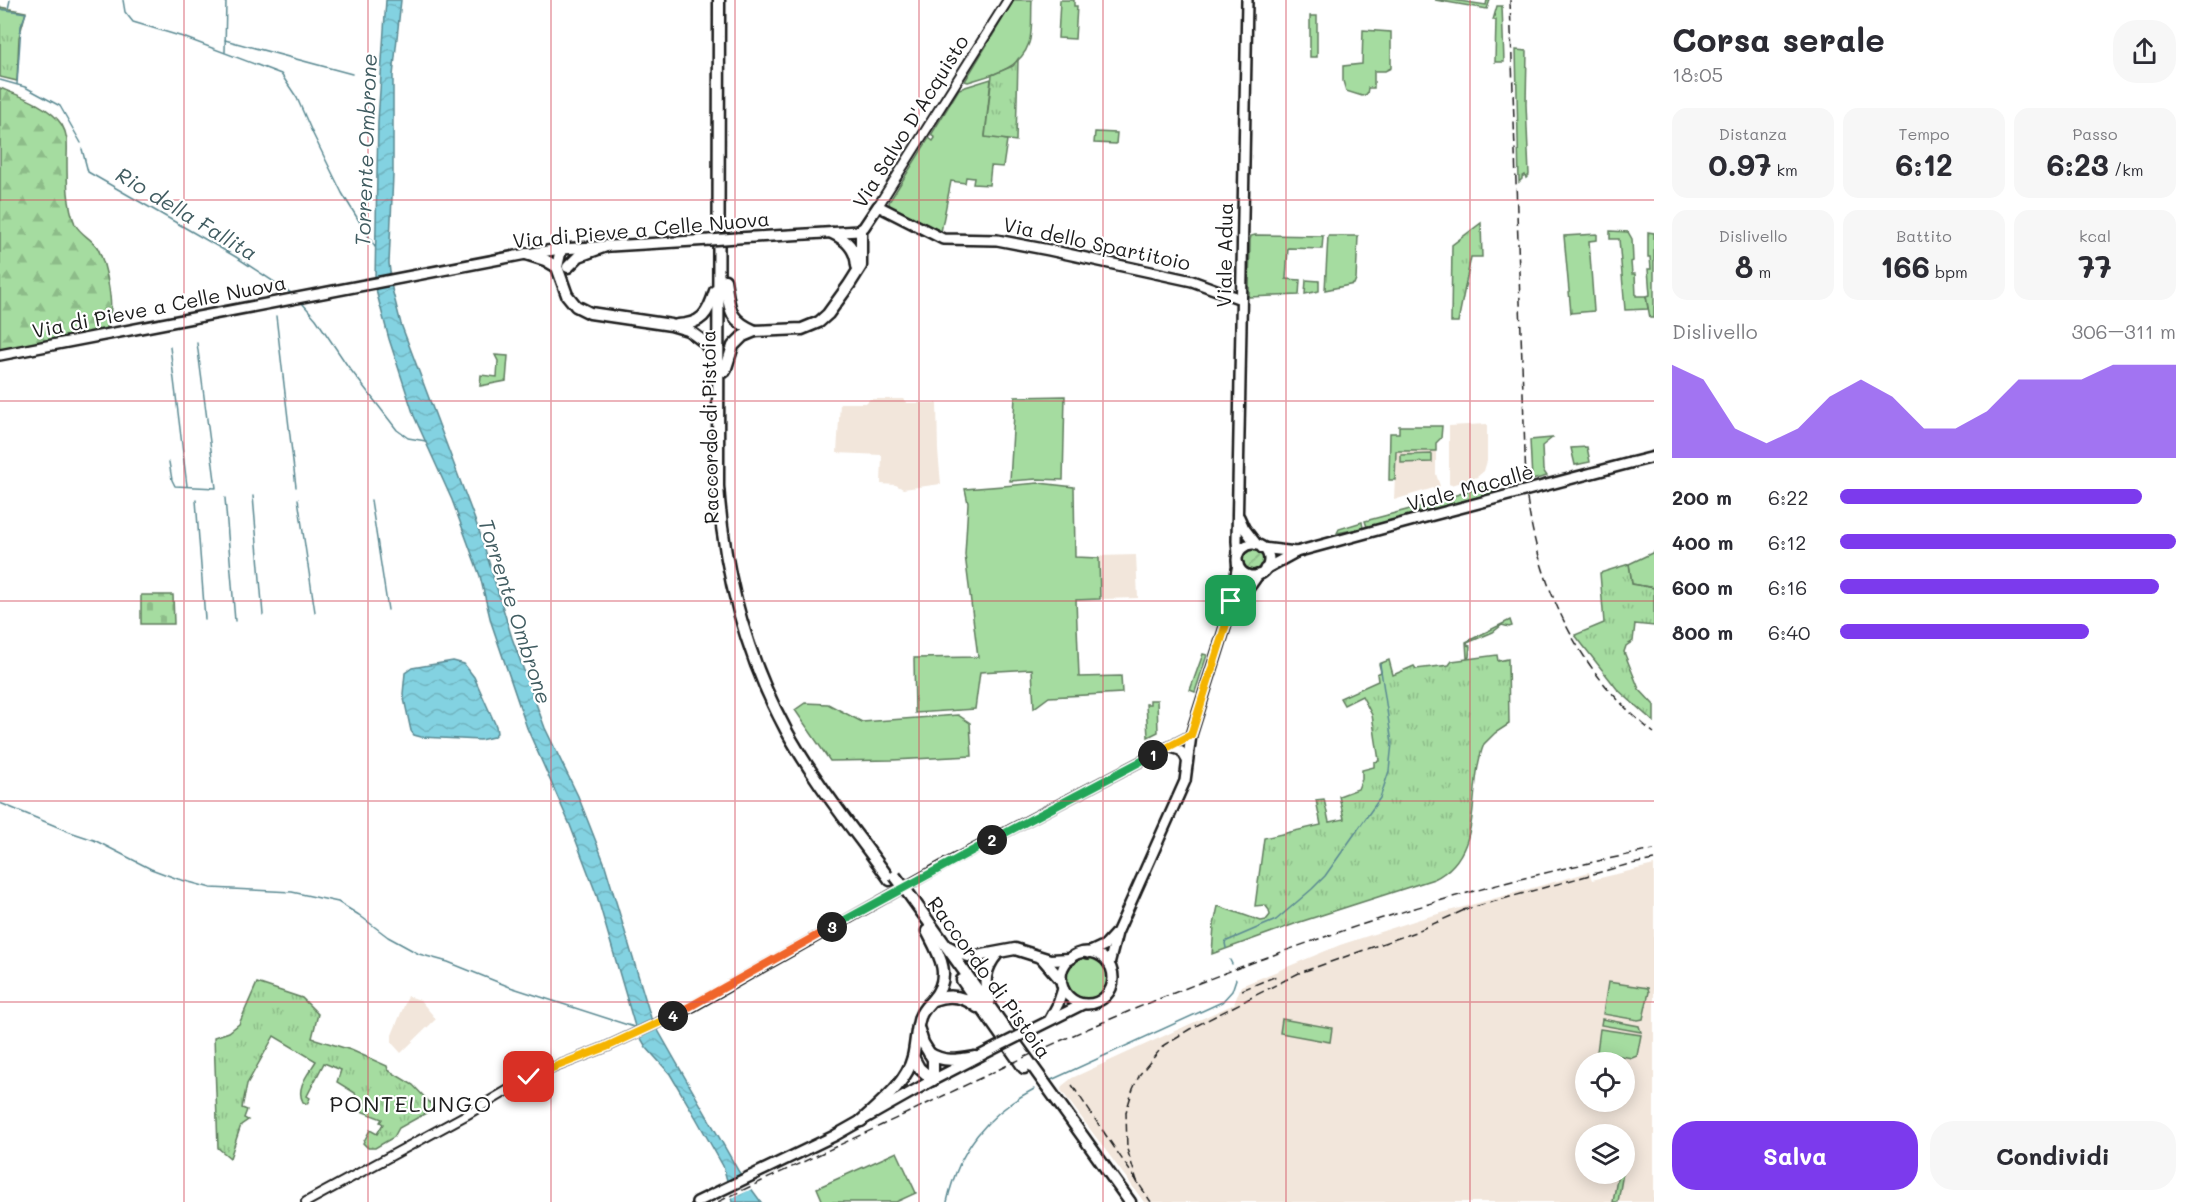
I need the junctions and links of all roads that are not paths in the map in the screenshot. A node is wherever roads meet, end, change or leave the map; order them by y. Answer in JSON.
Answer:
{"nodes":[{"id":1,"x":718,"y":0,"type":"edge"},
{"id":2,"x":725,"y":0,"type":"edge"},
{"id":3,"x":1008,"y":0,"type":"edge"},
{"id":4,"x":1247,"y":0,"type":"edge"},
{"id":5,"x":878,"y":206,"type":"junction"},
{"id":6,"x":858,"y":231,"type":"junction"},
{"id":7,"x":832,"y":233,"type":"junction"},
{"id":8,"x":606,"y":246,"type":"junction"},
{"id":9,"x":851,"y":246,"type":"junction"},
{"id":10,"x":561,"y":249,"type":"junction"},
{"id":11,"x":526,"y":254,"type":"junction"},
{"id":12,"x":563,"y":267,"type":"junction"},
{"id":13,"x":856,"y":275,"type":"junction"},
{"id":14,"x":721,"y":282,"type":"junction"},
{"id":15,"x":1241,"y":299,"type":"junction"},
{"id":16,"x":671,"y":325,"type":"junction"},
{"id":17,"x":755,"y":331,"type":"junction"},
{"id":18,"x":0,"y":355,"type":"edge"},
{"id":19,"x":721,"y":373,"type":"junction"},
{"id":20,"x":1654,"y":457,"type":"edge"},
{"id":21,"x":1238,"y":511,"type":"junction"},
{"id":22,"x":1259,"y":547,"type":"junction"},
{"id":23,"x":1296,"y":552,"type":"junction"},
{"id":24,"x":1238,"y":554,"type":"junction"},
{"id":25,"x":1238,"y":564,"type":"junction"},
{"id":26,"x":1262,"y":572,"type":"junction"},
{"id":27,"x":1228,"y":618,"type":"junction"},
{"id":28,"x":1191,"y":735,"type":"junction"},
{"id":29,"x":1168,"y":747,"type":"junction"},
{"id":30,"x":1188,"y":763,"type":"junction"},
{"id":31,"x":905,"y":895,"type":"junction"},
{"id":32,"x":927,"y":932,"type":"junction"},
{"id":33,"x":1116,"y":933,"type":"junction"},
{"id":34,"x":938,"y":936,"type":"junction"},
{"id":35,"x":1088,"y":952,"type":"junction"},
{"id":36,"x":997,"y":954,"type":"junction"},
{"id":37,"x":1042,"y":958,"type":"junction"},
{"id":38,"x":1070,"y":959,"type":"junction"},
{"id":39,"x":1109,"y":964,"type":"junction"},
{"id":40,"x":1062,"y":984,"type":"junction"},
{"id":41,"x":933,"y":1000,"type":"junction"},
{"id":42,"x":1083,"y":1004,"type":"junction"},
{"id":43,"x":1049,"y":1021,"type":"junction"},
{"id":44,"x":997,"y":1023,"type":"junction"},
{"id":45,"x":918,"y":1027,"type":"junction"},
{"id":46,"x":929,"y":1052,"type":"junction"},
{"id":47,"x":913,"y":1056,"type":"junction"},
{"id":48,"x":975,"y":1057,"type":"junction"},
{"id":49,"x":933,"y":1080,"type":"junction"},
{"id":50,"x":861,"y":1121,"type":"junction"},
{"id":51,"x":306,"y":1202,"type":"edge"},
{"id":52,"x":697,"y":1202,"type":"edge"},
{"id":53,"x":1122,"y":1202,"type":"edge"},
{"id":54,"x":1130,"y":1202,"type":"edge"}],
"edges":[{"from":1,"to":14,"type":"highway","name":"Raccordo di Pistoia"},
{"from":2,"to":14,"type":"highway","name":"Raccordo di Pistoia"},
{"from":3,"to":5,"type":"street","name":"Via Salvo D'Acquisto"},
{"from":4,"to":15,"type":"main road","name":"Viale Adua"},
{"from":5,"to":6,"type":"main road","name":"Via Salvo D'Acquisto"},
{"from":5,"to":15,"type":"main road","name":"Via dello Spartitoio"},
{"from":6,"to":7,"type":"main road","name":"Via di Pieve a Celle Nuova"},
{"from":6,"to":9,"type":"highway"},
{"from":6,"to":13,"type":"highway"},
{"from":7,"to":8,"type":"main road","name":"Via di Pieve a Celle Nuova","bridge":true},
{"from":7,"to":9,"type":"highway"},
{"from":8,"to":10,"type":"main road","name":"Via di Pieve a Celle Nuova"},
{"from":8,"to":12,"type":"highway"},
{"from":9,"to":13,"type":"highway"},
{"from":10,"to":11,"type":"main road","name":"Via di Pieve a Celle Nuova"},
{"from":10,"to":12,"type":"highway"},
{"from":11,"to":12,"type":"highway"},
{"from":11,"to":18,"type":"main road","name":"Via di Pieve a Celle Nuova"},
{"from":12,"to":16,"type":"highway"},
{"from":13,"to":17,"type":"highway"},
{"from":14,"to":16,"type":"highway"},
{"from":14,"to":17,"type":"highway"},
{"from":14,"to":19,"type":"highway","name":"Raccordo di Pistoia"},
{"from":15,"to":21,"type":"main road","name":"Viale Adua"},
{"from":16,"to":19,"type":"highway"},
{"from":17,"to":19,"type":"highway"},
{"from":19,"to":31,"type":"highway","name":"Raccordo di Pistoia"},
{"from":20,"to":23,"type":"main road","name":"Viale Macallè","bridge":true},
{"from":21,"to":22,"type":"main road","name":"Viale Adua"},
{"from":21,"to":24,"type":"main road","name":"Viale Adua"},
{"from":22,"to":23,"type":"main road","name":"Viale Macallè"},
{"from":22,"to":24,"type":"main road"},
{"from":22,"to":26,"type":"main road"},
{"from":23,"to":26,"type":"main road","name":"Viale Macallè"},
{"from":24,"to":25,"type":"main road"},
{"from":25,"to":26,"type":"main road"},
{"from":25,"to":27,"type":"main road","name":"Viale Macallè"},
{"from":26,"to":27,"type":"main road","name":"Viale Macallè"},
{"from":27,"to":28,"type":"main road","name":"Viale Macallè"},
{"from":28,"to":29,"type":"street"},
{"from":28,"to":30,"type":"main road","name":"Viale Macallè"},
{"from":29,"to":30,"type":"street"},
{"from":29,"to":51,"type":"street"},
{"from":30,"to":33,"type":"main road","name":"Viale Macallè"},
{"from":31,"to":32,"type":"highway","name":"Raccordo di Pistoia"},
{"from":31,"to":34,"type":"highway","name":"Raccordo di Pistoia"},
{"from":32,"to":41,"type":"highway"},
{"from":32,"to":44,"type":"highway","name":"Raccordo di Pistoia"},
{"from":33,"to":35,"type":"main road"},
{"from":33,"to":39,"type":"main road","name":"Viale Macallè"},
{"from":34,"to":36,"type":"highway"},
{"from":34,"to":44,"type":"highway","name":"Raccordo di Pistoia"},
{"from":35,"to":38,"type":"main road"},
{"from":35,"to":39,"type":"main road"},
{"from":36,"to":37,"type":"highway"},
{"from":36,"to":44,"type":"highway"},
{"from":37,"to":38,"type":"highway"},
{"from":37,"to":40,"type":"highway"},
{"from":38,"to":40,"type":"main road"},
{"from":39,"to":42,"type":"main road"},
{"from":40,"to":42,"type":"main road"},
{"from":40,"to":43,"type":"main road"},
{"from":41,"to":44,"type":"highway"},
{"from":41,"to":45,"type":"highway"},
{"from":42,"to":43,"type":"main road"},
{"from":43,"to":48,"type":"main road","bridge":true},
{"from":44,"to":53,"type":"highway","name":"Raccordo di Pistoia"},
{"from":44,"to":54,"type":"highway","name":"Raccordo di Pistoia"},
{"from":45,"to":46,"type":"highway"},
{"from":45,"to":47,"type":"highway"},
{"from":46,"to":48,"type":"highway"},
{"from":46,"to":49,"type":"highway"},
{"from":47,"to":49,"type":"highway"},
{"from":47,"to":50,"type":"highway"},
{"from":48,"to":49,"type":"main road"},
{"from":49,"to":50,"type":"main road"},
{"from":50,"to":52,"type":"main road"}]}
